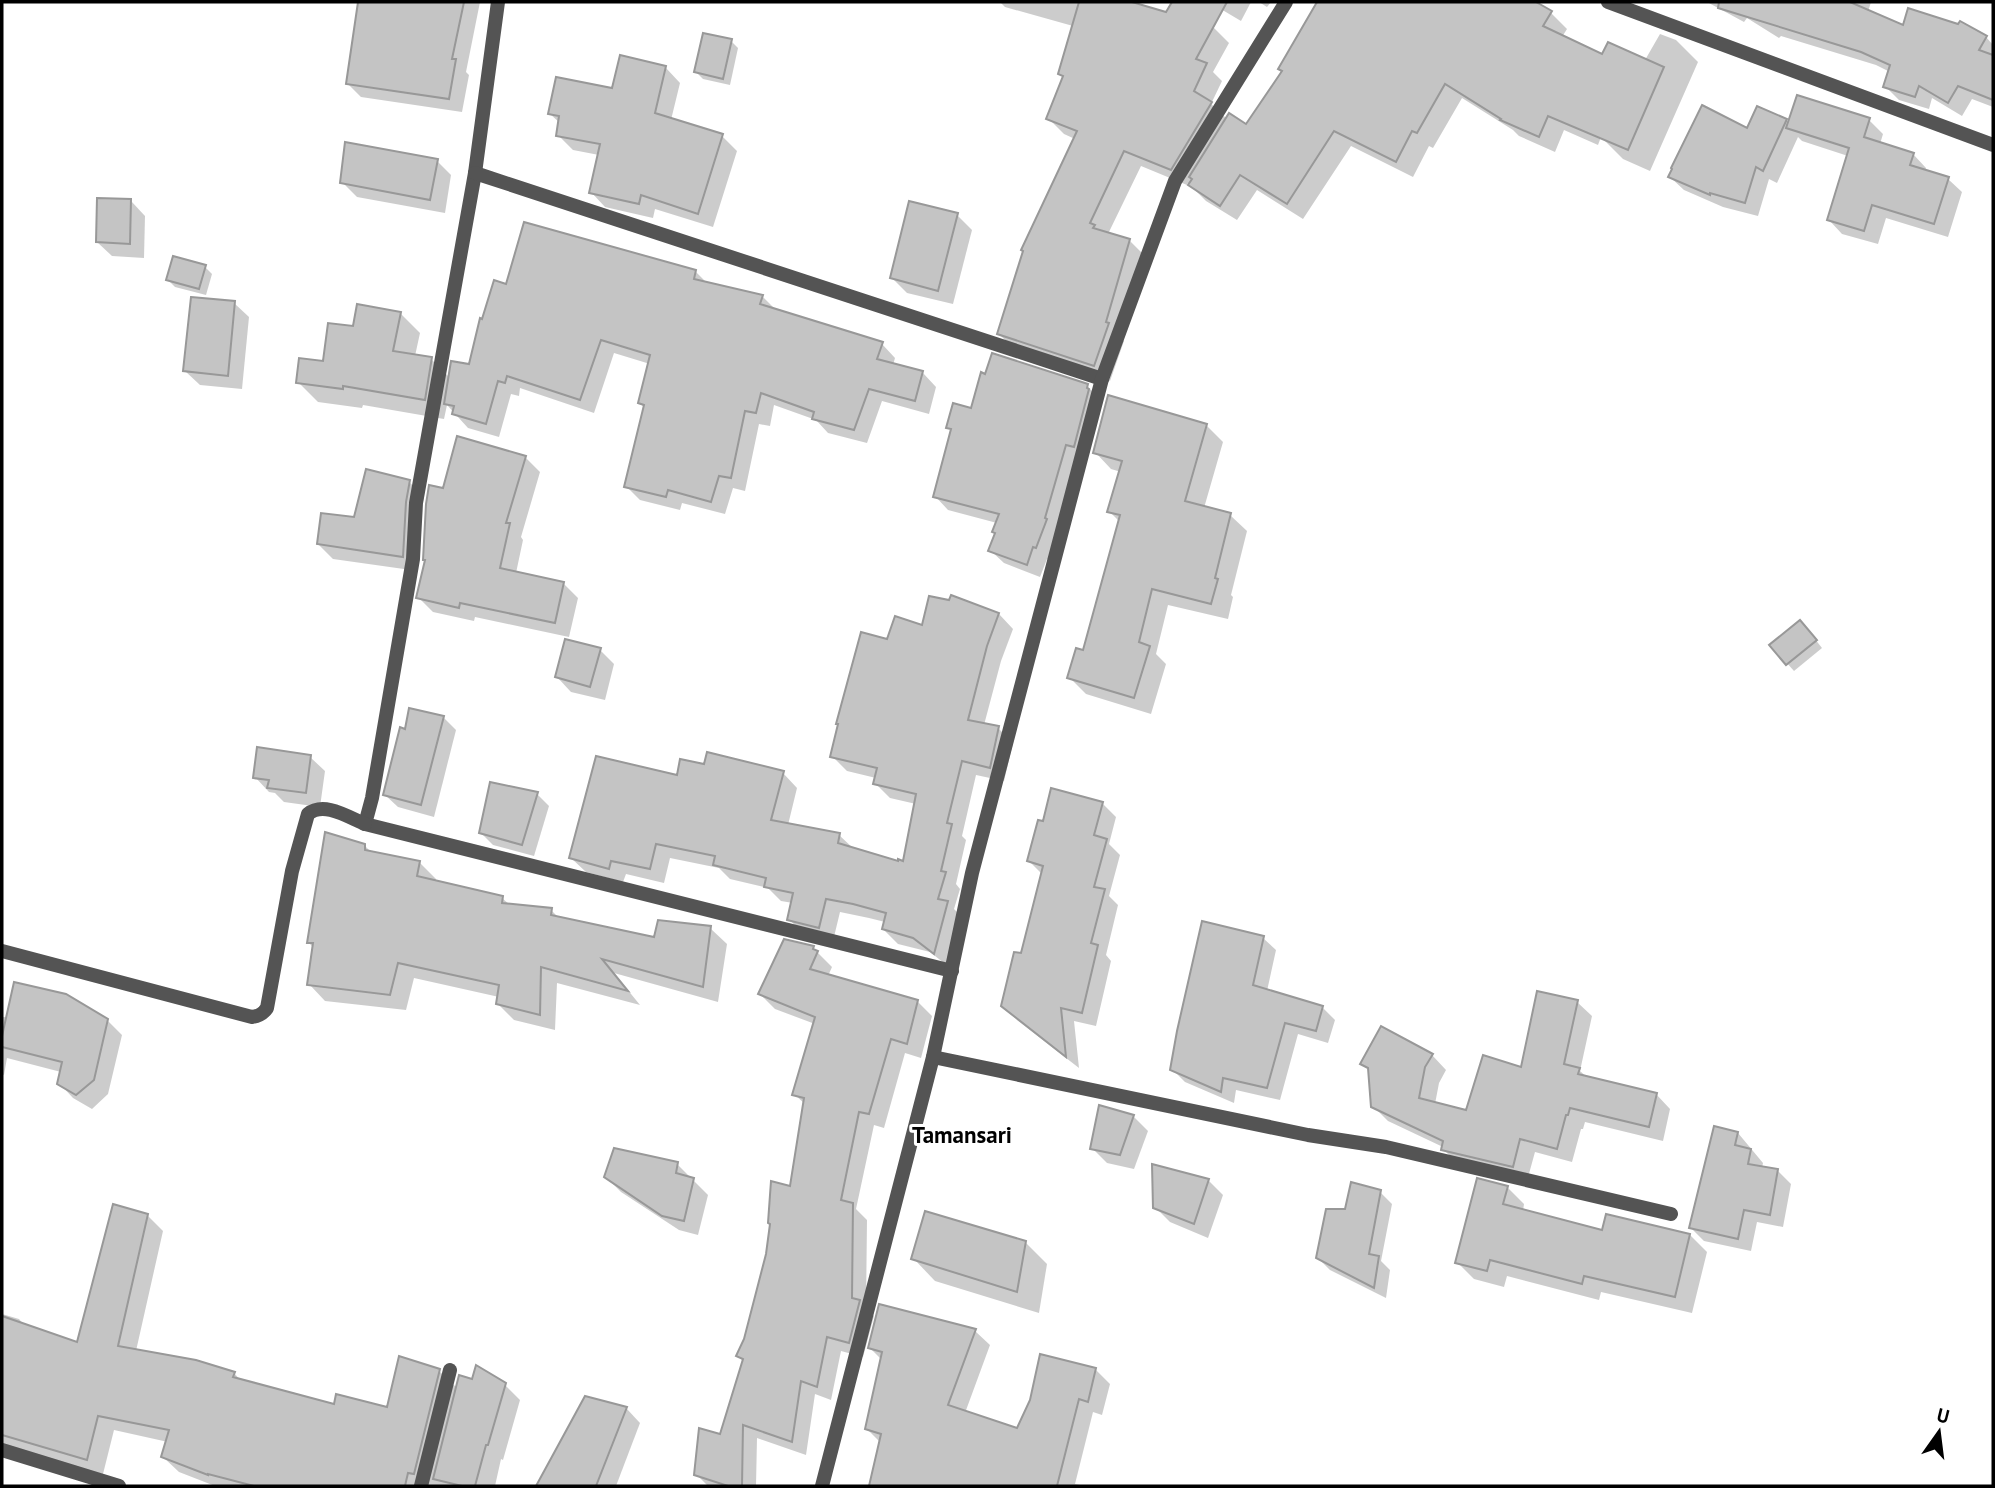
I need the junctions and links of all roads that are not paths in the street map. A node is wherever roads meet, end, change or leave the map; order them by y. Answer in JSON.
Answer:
{"nodes":[{"id":1,"x":498,"y":2,"type":"edge"},
{"id":2,"x":1286,"y":2,"type":"edge"},
{"id":3,"x":1608,"y":2,"type":"edge"},
{"id":4,"x":1993,"y":145,"type":"edge"},
{"id":5,"x":475,"y":173,"type":"junction"},
{"id":6,"x":1102,"y":379,"type":"junction"},
{"id":7,"x":365,"y":824,"type":"junction"},
{"id":8,"x":2,"y":951,"type":"edge"},
{"id":9,"x":951,"y":971,"type":"junction"},
{"id":10,"x":933,"y":1057,"type":"junction"},
{"id":11,"x":1671,"y":1213,"type":"dead end"},
{"id":12,"x":450,"y":1370,"type":"dead end"},
{"id":13,"x":2,"y":1450,"type":"edge"},
{"id":14,"x":119,"y":1486,"type":"edge"},
{"id":15,"x":421,"y":1486,"type":"edge"},
{"id":16,"x":822,"y":1486,"type":"edge"}],
"edges":[{"from":1,"to":5,"type":"street"},
{"from":2,"to":6,"type":"street"},
{"from":3,"to":4,"type":"street"},
{"from":5,"to":6,"type":"street"},
{"from":5,"to":7,"type":"street"},
{"from":6,"to":9,"type":"street"},
{"from":7,"to":8,"type":"street"},
{"from":7,"to":9,"type":"street"},
{"from":9,"to":10,"type":"street"},
{"from":10,"to":11,"type":"street"},
{"from":10,"to":16,"type":"street"},
{"from":12,"to":15,"type":"street"},
{"from":13,"to":14,"type":"street"}]}
